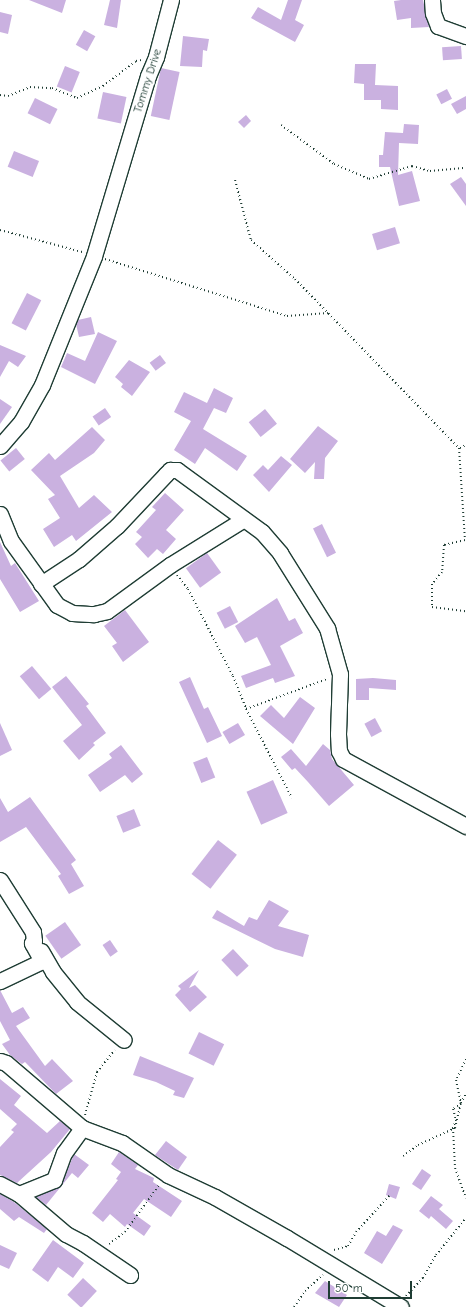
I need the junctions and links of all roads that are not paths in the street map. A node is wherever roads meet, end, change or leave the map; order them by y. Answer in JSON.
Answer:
{"nodes":[{"id":1,"x":171,"y":0,"type":"edge"},
{"id":2,"x":432,"y":0,"type":"edge"},
{"id":3,"x":466,"y":36,"type":"edge"},
{"id":4,"x":0,"y":446,"type":"edge"},
{"id":5,"x":0,"y":514,"type":"edge"},
{"id":6,"x":244,"y":519,"type":"junction"},
{"id":7,"x":41,"y":584,"type":"junction"},
{"id":8,"x":466,"y":826,"type":"edge"},
{"id":9,"x":0,"y":880,"type":"edge"},
{"id":10,"x":34,"y":941,"type":"junction"},
{"id":11,"x":0,"y":981,"type":"edge"},
{"id":12,"x":124,"y":1040,"type":"road end"},
{"id":13,"x":0,"y":1061,"type":"edge"},
{"id":14,"x":82,"y":1128,"type":"junction"},
{"id":15,"x":0,"y":1184,"type":"edge"},
{"id":16,"x":19,"y":1194,"type":"junction"},
{"id":17,"x":130,"y":1275,"type":"dead end"},
{"id":18,"x":399,"y":1306,"type":"edge"}],
"edges":[{"from":1,"to":4,"type":"street","name":"Tommy Drive"},
{"from":2,"to":3,"type":"street"},
{"from":5,"to":7,"type":"street"},
{"from":6,"to":7,"type":"street"},
{"from":6,"to":7,"type":"street"},
{"from":6,"to":8,"type":"street"},
{"from":9,"to":10,"type":"street"},
{"from":10,"to":11,"type":"street"},
{"from":10,"to":12,"type":"street"},
{"from":13,"to":14,"type":"street"},
{"from":14,"to":16,"type":"street"},
{"from":14,"to":18,"type":"street"},
{"from":15,"to":16,"type":"street"},
{"from":16,"to":17,"type":"street"}]}
